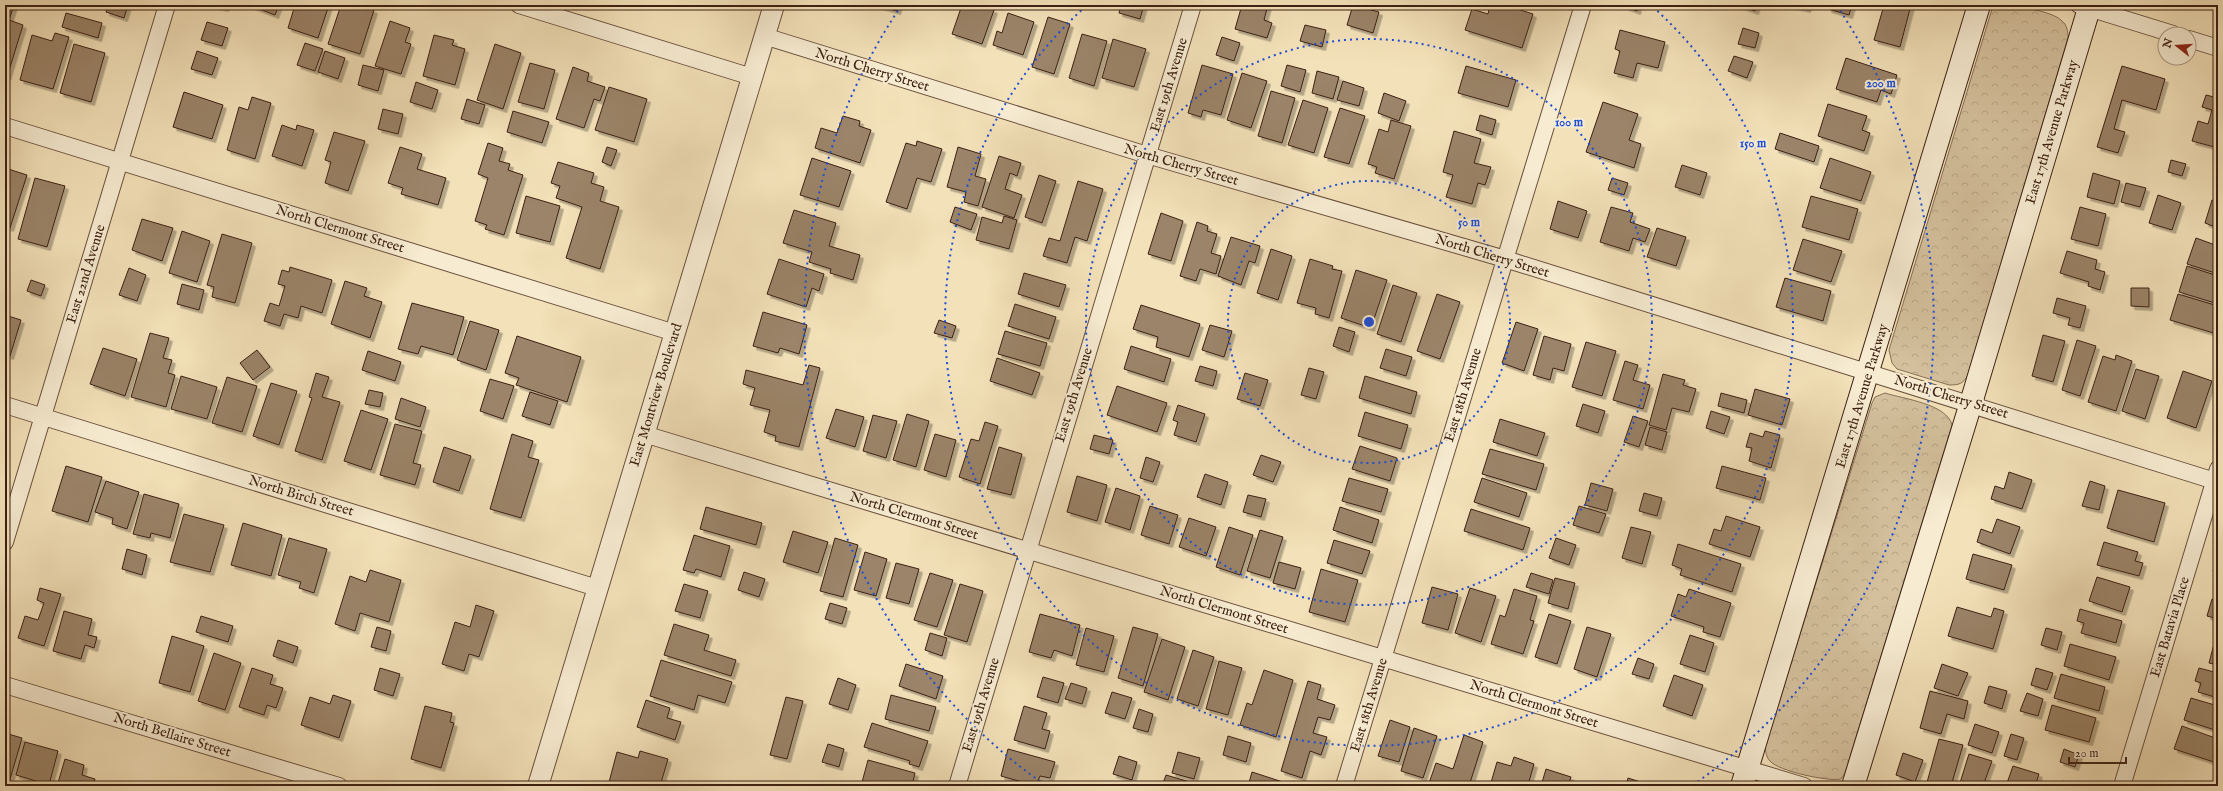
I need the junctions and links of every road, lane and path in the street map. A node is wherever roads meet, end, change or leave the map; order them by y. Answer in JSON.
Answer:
{"nodes":[{"id":1,"x":167,"y":5,"type":"edge"},
{"id":2,"x":519,"y":5,"type":"edge"},
{"id":3,"x":774,"y":5,"type":"edge"},
{"id":4,"x":1193,"y":5,"type":"edge"},
{"id":5,"x":1583,"y":5,"type":"edge"},
{"id":6,"x":1980,"y":5,"type":"edge"},
{"id":7,"x":2086,"y":6,"type":"edge"},
{"id":8,"x":2157,"y":29,"type":"edge"},
{"id":9,"x":764,"y":36,"type":"junction"},
{"id":10,"x":2197,"y":41,"type":"edge"},
{"id":11,"x":2218,"y":48,"type":"edge"},
{"id":12,"x":752,"y":77,"type":"junction"},
{"id":13,"x":5,"y":126,"type":"edge"},
{"id":14,"x":1147,"y":155,"type":"junction"},
{"id":15,"x":120,"y":161,"type":"junction"},
{"id":16,"x":1505,"y":259,"type":"junction"},
{"id":17,"x":675,"y":332,"type":"junction"},
{"id":18,"x":1869,"y":372,"type":"junction"},
{"id":19,"x":1971,"y":403,"type":"junction"},
{"id":20,"x":5,"y":405,"type":"edge"},
{"id":21,"x":43,"y":416,"type":"junction"},
{"id":22,"x":644,"y":434,"type":"junction"},
{"id":23,"x":2217,"y":477,"type":"edge"},
{"id":24,"x":5,"y":542,"type":"edge"},
{"id":25,"x":1028,"y":550,"type":"junction"},
{"id":26,"x":597,"y":588,"type":"junction"},
{"id":27,"x":1383,"y":659,"type":"junction"},
{"id":28,"x":5,"y":684,"type":"edge"},
{"id":29,"x":1744,"y":777,"type":"edge"},
{"id":30,"x":339,"y":786,"type":"edge"},
{"id":31,"x":538,"y":786,"type":"edge"},
{"id":32,"x":957,"y":786,"type":"edge"},
{"id":33,"x":1344,"y":786,"type":"edge"},
{"id":34,"x":1804,"y":786,"type":"edge"},
{"id":35,"x":1853,"y":786,"type":"edge"},
{"id":36,"x":2122,"y":786,"type":"edge"}],
"edges":[{"from":1,"to":15,"type":"street","name":"East 22nd Avenue"},
{"from":2,"to":12,"type":"street"},
{"from":3,"to":9,"type":"street","name":"East Montview Boulevard"},
{"from":4,"to":14,"type":"street","name":"East 19th Avenue"},
{"from":5,"to":16,"type":"street","name":"East 18th Avenue"},
{"from":6,"to":18,"type":"main road","name":"East 17th Avenue Parkway"},
{"from":7,"to":8,"type":"street"},
{"from":7,"to":19,"type":"main road","name":"East 17th Avenue Parkway"},
{"from":9,"to":12,"type":"street","name":"East Montview Boulevard"},
{"from":9,"to":14,"type":"street","name":"North Cherry Street"},
{"from":10,"to":11,"type":"street"},
{"from":12,"to":17,"type":"street","name":"East Montview Boulevard"},
{"from":13,"to":15,"type":"street","name":"North Clermont Street"},
{"from":14,"to":16,"type":"street","name":"North Cherry Street"},
{"from":14,"to":25,"type":"street","name":"East 19th Avenue"},
{"from":15,"to":17,"type":"street","name":"North Clermont Street"},
{"from":15,"to":21,"type":"street","name":"East 22nd Avenue"},
{"from":16,"to":18,"type":"street","name":"North Cherry Street"},
{"from":16,"to":27,"type":"street","name":"East 18th Avenue"},
{"from":17,"to":22,"type":"street","name":"East Montview Boulevard"},
{"from":18,"to":19,"type":"street","name":"North Cherry Street"},
{"from":18,"to":29,"type":"main road","name":"East 17th Avenue Parkway"},
{"from":19,"to":23,"type":"street","name":"North Cherry Street"},
{"from":19,"to":35,"type":"main road","name":"East 17th Avenue Parkway"},
{"from":20,"to":21,"type":"street","name":"North Birch Street"},
{"from":21,"to":24,"type":"street","name":"East 22nd Avenue"},
{"from":21,"to":26,"type":"street","name":"North Birch Street"},
{"from":22,"to":25,"type":"street","name":"North Clermont Street"},
{"from":22,"to":26,"type":"street","name":"East Montview Boulevard"},
{"from":23,"to":36,"type":"street","name":"East Batavia Place"},
{"from":25,"to":27,"type":"street","name":"North Clermont Street"},
{"from":25,"to":32,"type":"street","name":"East 19th Avenue"},
{"from":26,"to":31,"type":"street","name":"East Montview Boulevard"},
{"from":27,"to":29,"type":"street","name":"North Clermont Street"},
{"from":27,"to":33,"type":"street","name":"East 18th Avenue"},
{"from":28,"to":30,"type":"street","name":"North Bellaire Street"},
{"from":29,"to":34,"type":"street","name":"North Clermont Street"}]}
